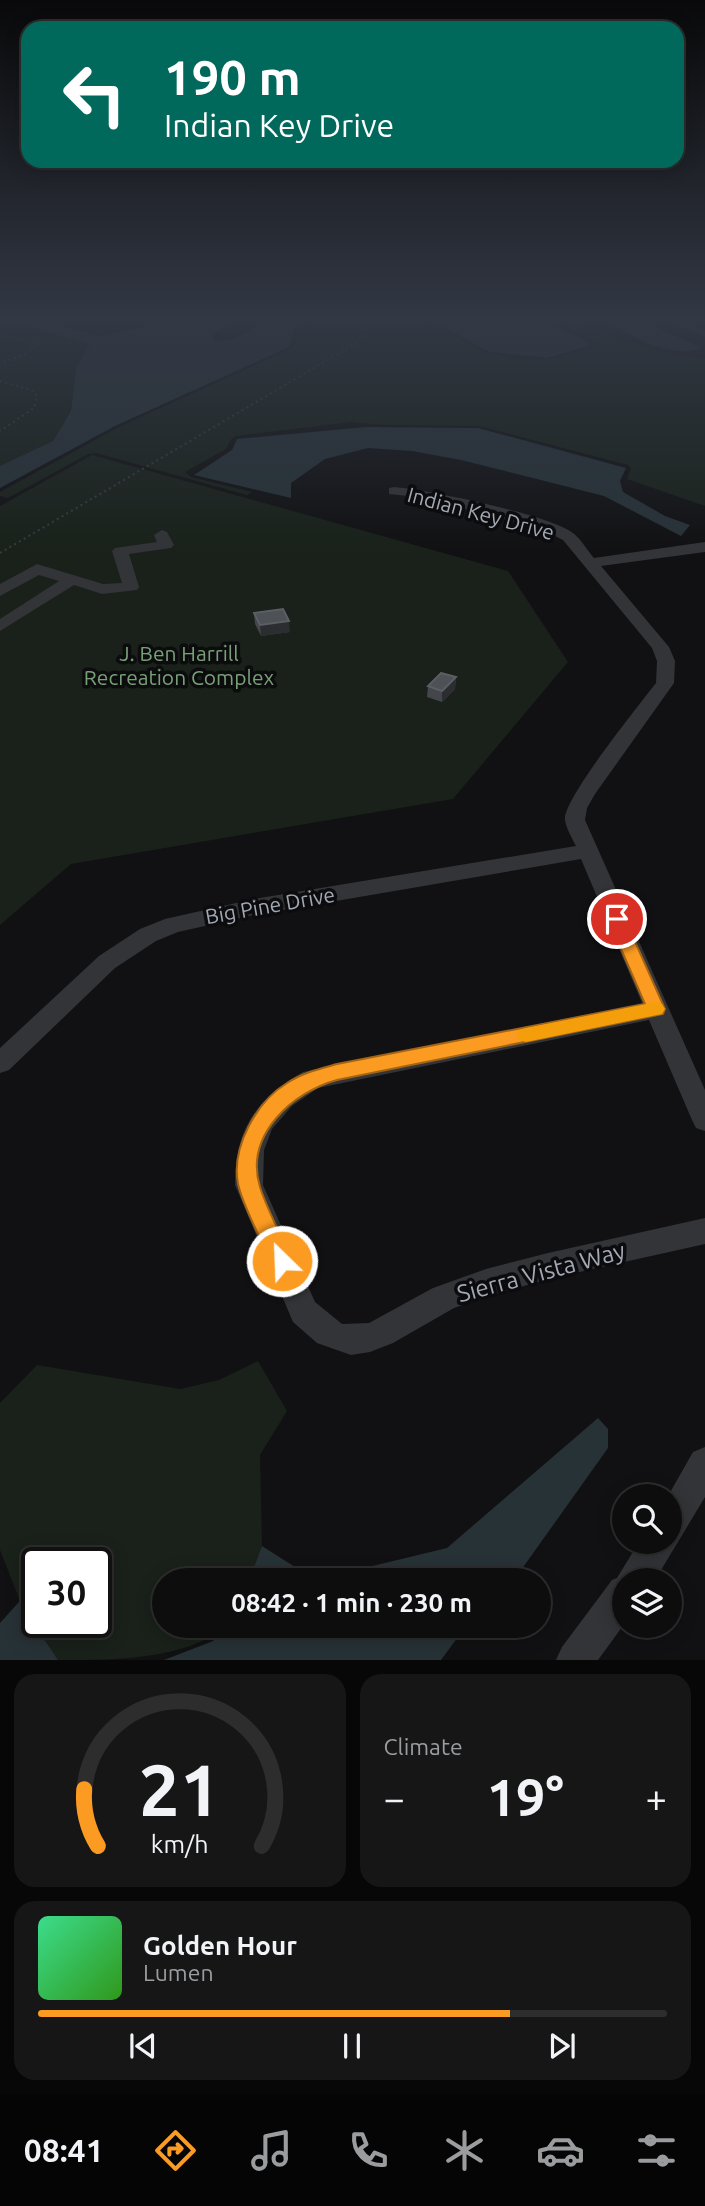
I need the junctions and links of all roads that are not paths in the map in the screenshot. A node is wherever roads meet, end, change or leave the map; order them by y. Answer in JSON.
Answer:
{"nodes":[{"id":1,"x":394,"y":491,"type":"dead end"},
{"id":2,"x":162,"y":535,"type":"dead end"},
{"id":3,"x":705,"y":547,"type":"edge"},
{"id":4,"x":592,"y":563,"type":"junction"},
{"id":5,"x":72,"y":580,"type":"junction"},
{"id":6,"x":0,"y":592,"type":"edge"},
{"id":7,"x":0,"y":626,"type":"edge"},
{"id":8,"x":587,"y":851,"type":"junction"},
{"id":9,"x":656,"y":1009,"type":"junction"},
{"id":10,"x":0,"y":1063,"type":"edge"},
{"id":11,"x":705,"y":1120,"type":"edge"},
{"id":12,"x":705,"y":1231,"type":"edge"},
{"id":13,"x":705,"y":1464,"type":"edge"},
{"id":14,"x":682,"y":1505,"type":"edge"},
{"id":15,"x":612,"y":1610,"type":"edge"},
{"id":16,"x":575,"y":1660,"type":"edge"}],
"edges":[{"from":1,"to":4,"type":"street","name":"Indian Key Drive"},
{"from":2,"to":5,"type":"street"},
{"from":3,"to":4,"type":"street"},
{"from":4,"to":8,"type":"street","name":"Indian Key Drive"},
{"from":5,"to":6,"type":"street"},
{"from":5,"to":7,"type":"street"},
{"from":8,"to":9,"type":"street","name":"Indian Key Drive"},
{"from":8,"to":10,"type":"street","name":"Big Pine Drive"},
{"from":9,"to":11,"type":"street","name":"Indian Key Drive"},
{"from":9,"to":12,"type":"street","name":"Sierra Vista Way"},
{"from":13,"to":14,"type":"street"},
{"from":15,"to":16,"type":"street"}]}
